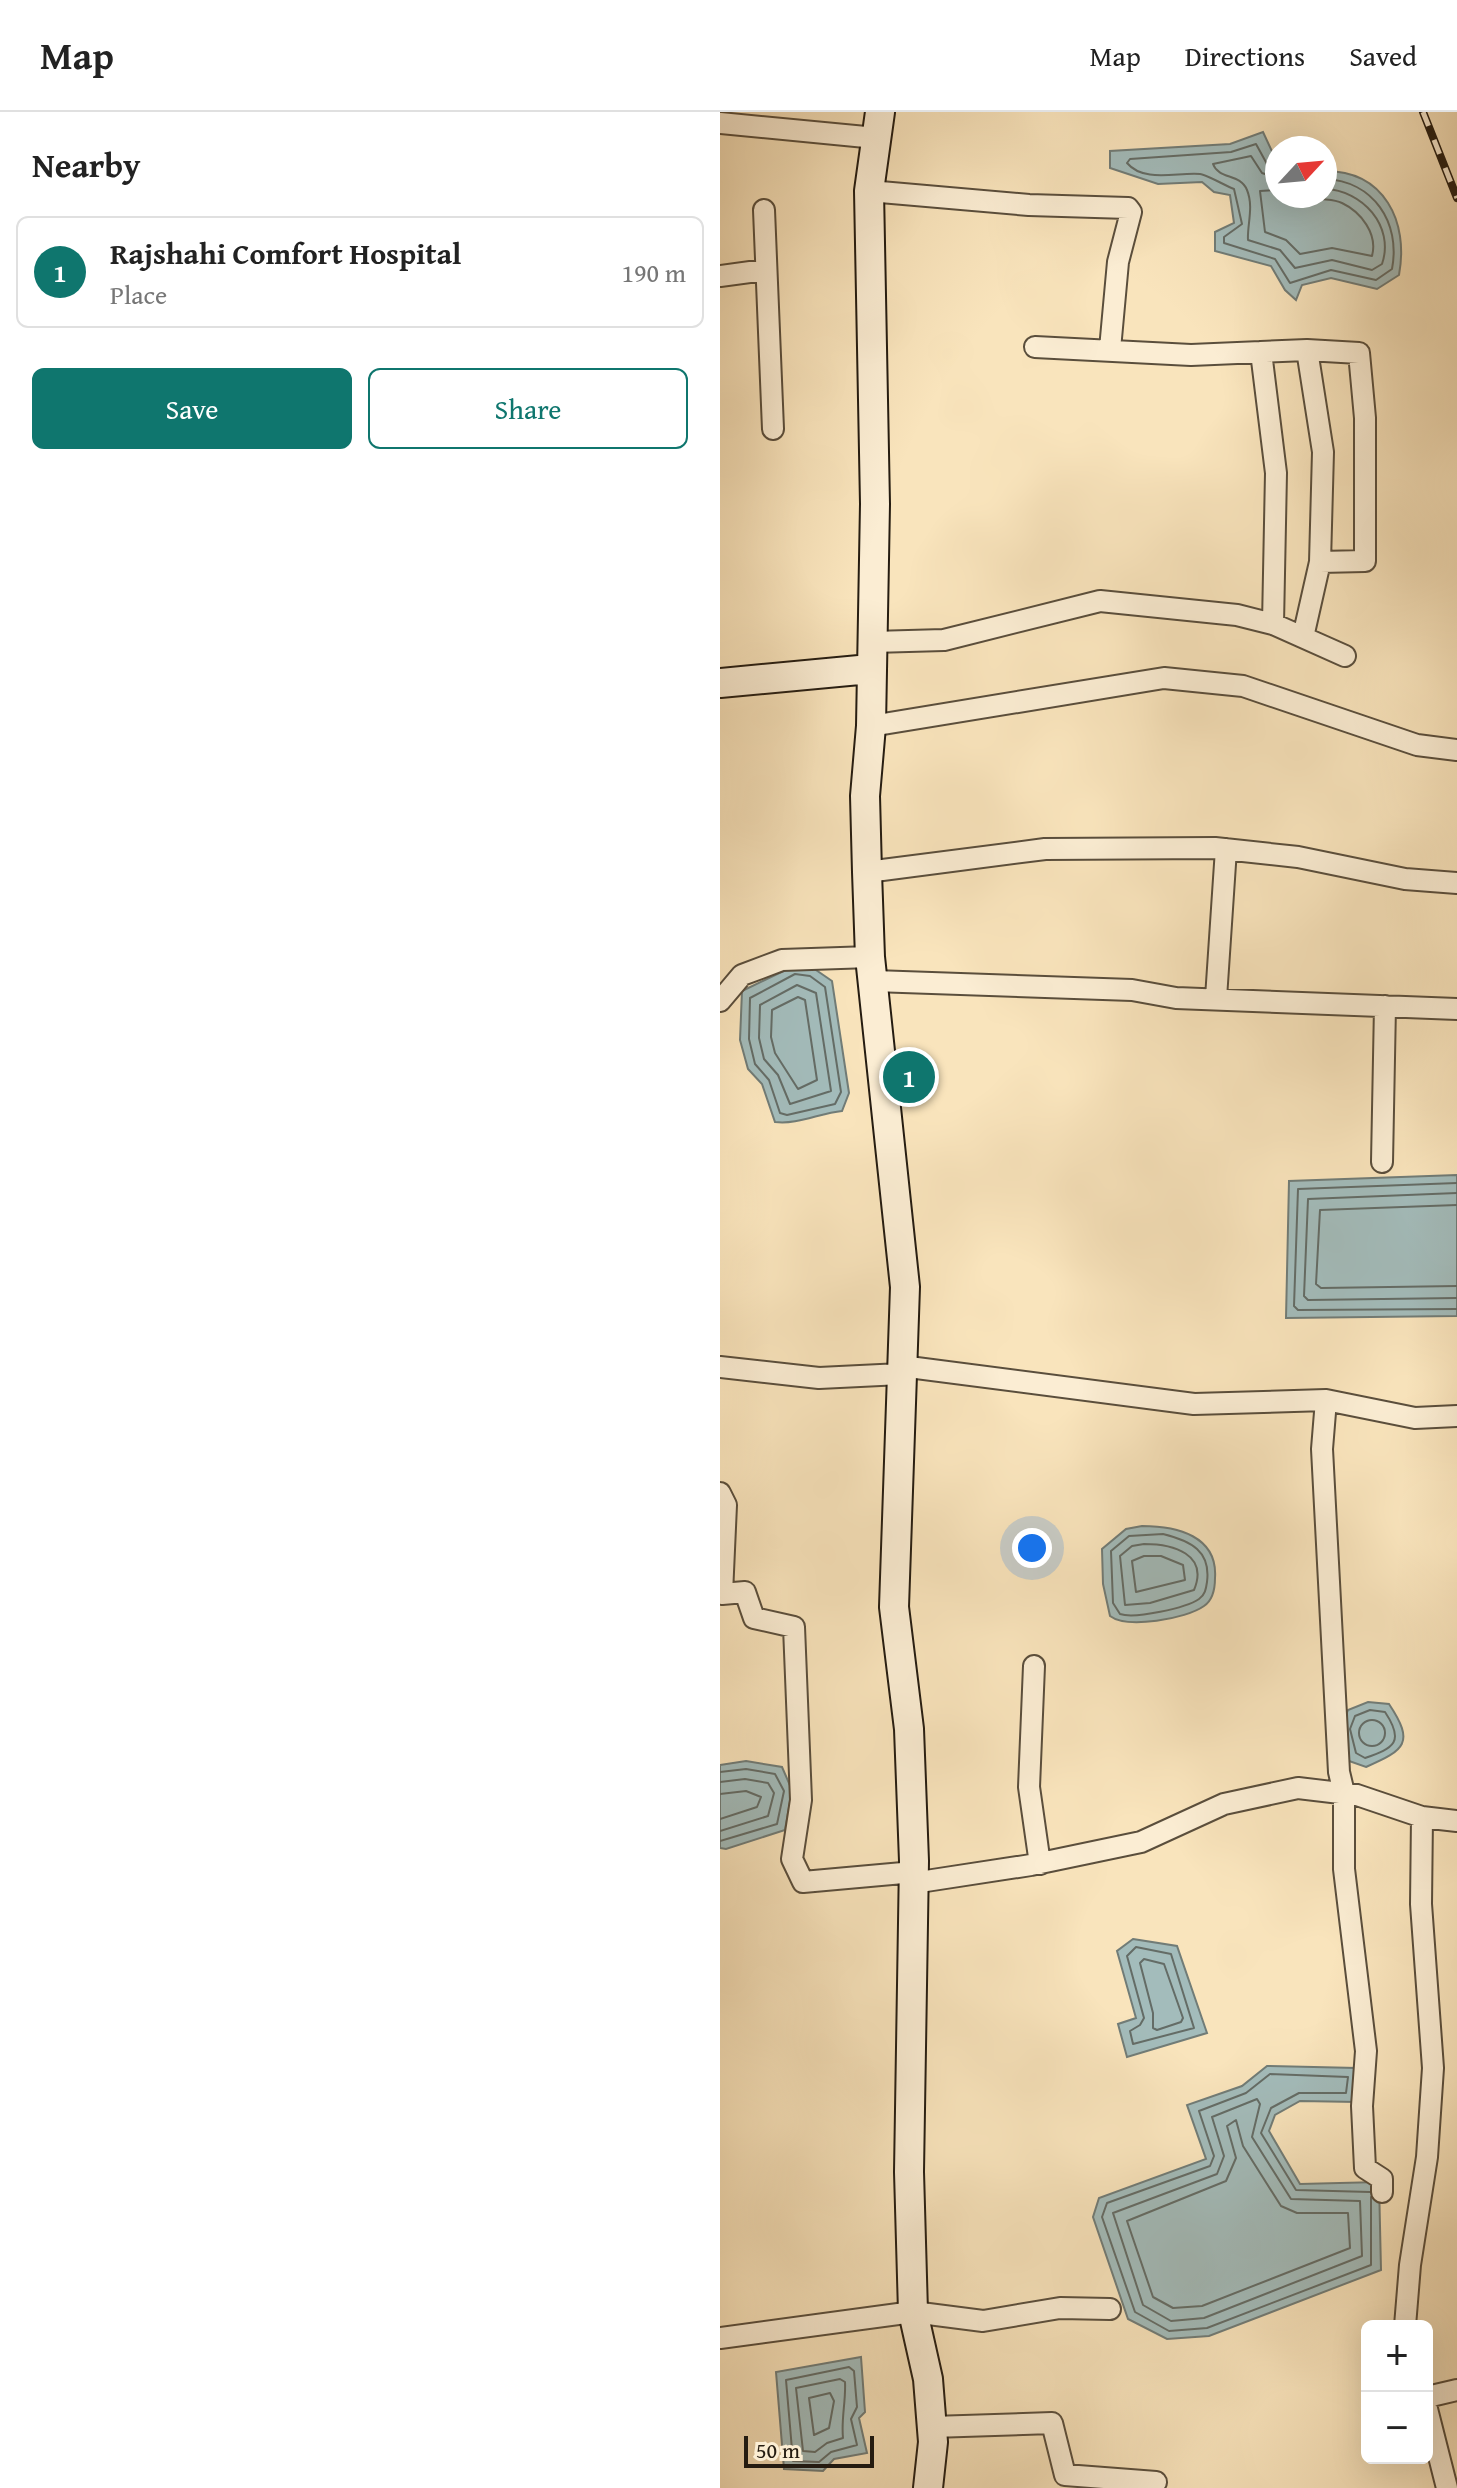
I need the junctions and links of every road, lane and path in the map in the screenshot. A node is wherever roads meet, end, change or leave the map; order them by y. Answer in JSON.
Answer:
{"nodes":[{"id":1,"x":720,"y":123,"type":"edge"},
{"id":2,"x":878,"y":125,"type":"edge"},
{"id":3,"x":869,"y":191,"type":"junction"},
{"id":4,"x":764,"y":210,"type":"dead end"},
{"id":5,"x":765,"y":270,"type":"junction"},
{"id":6,"x":720,"y":276,"type":"edge"},
{"id":7,"x":1035,"y":347,"type":"dead end"},
{"id":8,"x":1110,"y":349,"type":"junction"},
{"id":9,"x":1307,"y":350,"type":"junction"},
{"id":10,"x":1261,"y":352,"type":"junction"},
{"id":11,"x":773,"y":429,"type":"dead end"},
{"id":12,"x":1320,"y":562,"type":"junction"},
{"id":13,"x":1273,"y":624,"type":"junction"},
{"id":14,"x":1303,"y":637,"type":"junction"},
{"id":15,"x":872,"y":655,"type":"junction"},
{"id":16,"x":1345,"y":656,"type":"dead end"},
{"id":17,"x":720,"y":683,"type":"edge"},
{"id":18,"x":871,"y":726,"type":"junction"},
{"id":19,"x":1457,"y":750,"type":"edge"},
{"id":20,"x":1226,"y":849,"type":"junction"},
{"id":21,"x":867,"y":872,"type":"junction"},
{"id":22,"x":1457,"y":883,"type":"edge"},
{"id":23,"x":872,"y":969,"type":"junction"},
{"id":24,"x":1216,"y":998,"type":"junction"},
{"id":25,"x":720,"y":1001,"type":"edge"},
{"id":26,"x":1385,"y":1006,"type":"junction"},
{"id":27,"x":1457,"y":1009,"type":"edge"},
{"id":28,"x":1382,"y":1162,"type":"dead end"},
{"id":29,"x":720,"y":1367,"type":"edge"},
{"id":30,"x":901,"y":1370,"type":"junction"},
{"id":31,"x":1326,"y":1400,"type":"junction"},
{"id":32,"x":1457,"y":1416,"type":"edge"},
{"id":33,"x":720,"y":1493,"type":"edge"},
{"id":34,"x":1034,"y":1666,"type":"dead end"},
{"id":35,"x":1344,"y":1793,"type":"junction"},
{"id":36,"x":1422,"y":1817,"type":"junction"},
{"id":37,"x":1457,"y":1821,"type":"edge"},
{"id":38,"x":1040,"y":1864,"type":"junction"},
{"id":39,"x":914,"y":1878,"type":"junction"},
{"id":40,"x":1382,"y":2192,"type":"dead end"},
{"id":41,"x":1110,"y":2309,"type":"dead end"},
{"id":42,"x":913,"y":2312,"type":"junction"},
{"id":43,"x":1405,"y":2320,"type":"edge"},
{"id":44,"x":720,"y":2338,"type":"edge"},
{"id":45,"x":1457,"y":2390,"type":"edge"},
{"id":46,"x":1433,"y":2396,"type":"edge"},
{"id":47,"x":932,"y":2427,"type":"junction"},
{"id":48,"x":1433,"y":2433,"type":"edge"},
{"id":49,"x":1156,"y":2482,"type":"dead end"},
{"id":50,"x":928,"y":2488,"type":"edge"},
{"id":51,"x":1447,"y":2488,"type":"edge"}],
"edges":[{"from":1,"to":2,"type":"street"},
{"from":2,"to":3,"type":"street"},
{"from":3,"to":8,"type":"street"},
{"from":3,"to":15,"type":"street"},
{"from":4,"to":5,"type":"street"},
{"from":5,"to":6,"type":"street"},
{"from":5,"to":11,"type":"street"},
{"from":7,"to":8,"type":"street"},
{"from":8,"to":10,"type":"street"},
{"from":9,"to":10,"type":"street"},
{"from":9,"to":12,"type":"street"},
{"from":9,"to":12,"type":"street"},
{"from":10,"to":13,"type":"street"},
{"from":12,"to":14,"type":"street"},
{"from":13,"to":14,"type":"street"},
{"from":13,"to":15,"type":"street"},
{"from":14,"to":16,"type":"street"},
{"from":15,"to":17,"type":"street"},
{"from":15,"to":18,"type":"street"},
{"from":18,"to":19,"type":"street"},
{"from":18,"to":21,"type":"street"},
{"from":20,"to":21,"type":"street"},
{"from":20,"to":22,"type":"street"},
{"from":20,"to":24,"type":"street"},
{"from":21,"to":23,"type":"street"},
{"from":23,"to":24,"type":"street"},
{"from":23,"to":25,"type":"street"},
{"from":23,"to":30,"type":"street"},
{"from":24,"to":26,"type":"street"},
{"from":26,"to":27,"type":"street"},
{"from":26,"to":28,"type":"street"},
{"from":29,"to":30,"type":"street"},
{"from":30,"to":31,"type":"street"},
{"from":30,"to":39,"type":"street"},
{"from":31,"to":32,"type":"street"},
{"from":31,"to":35,"type":"street"},
{"from":33,"to":39,"type":"street"},
{"from":34,"to":38,"type":"street"},
{"from":35,"to":36,"type":"street"},
{"from":35,"to":38,"type":"street"},
{"from":35,"to":40,"type":"street"},
{"from":36,"to":37,"type":"street"},
{"from":36,"to":43,"type":"street"},
{"from":38,"to":39,"type":"street"},
{"from":39,"to":42,"type":"street"},
{"from":41,"to":42,"type":"street"},
{"from":42,"to":44,"type":"street"},
{"from":42,"to":47,"type":"street"},
{"from":45,"to":46,"type":"street"},
{"from":47,"to":49,"type":"street"},
{"from":47,"to":50,"type":"street"},
{"from":48,"to":51,"type":"street"}]}
